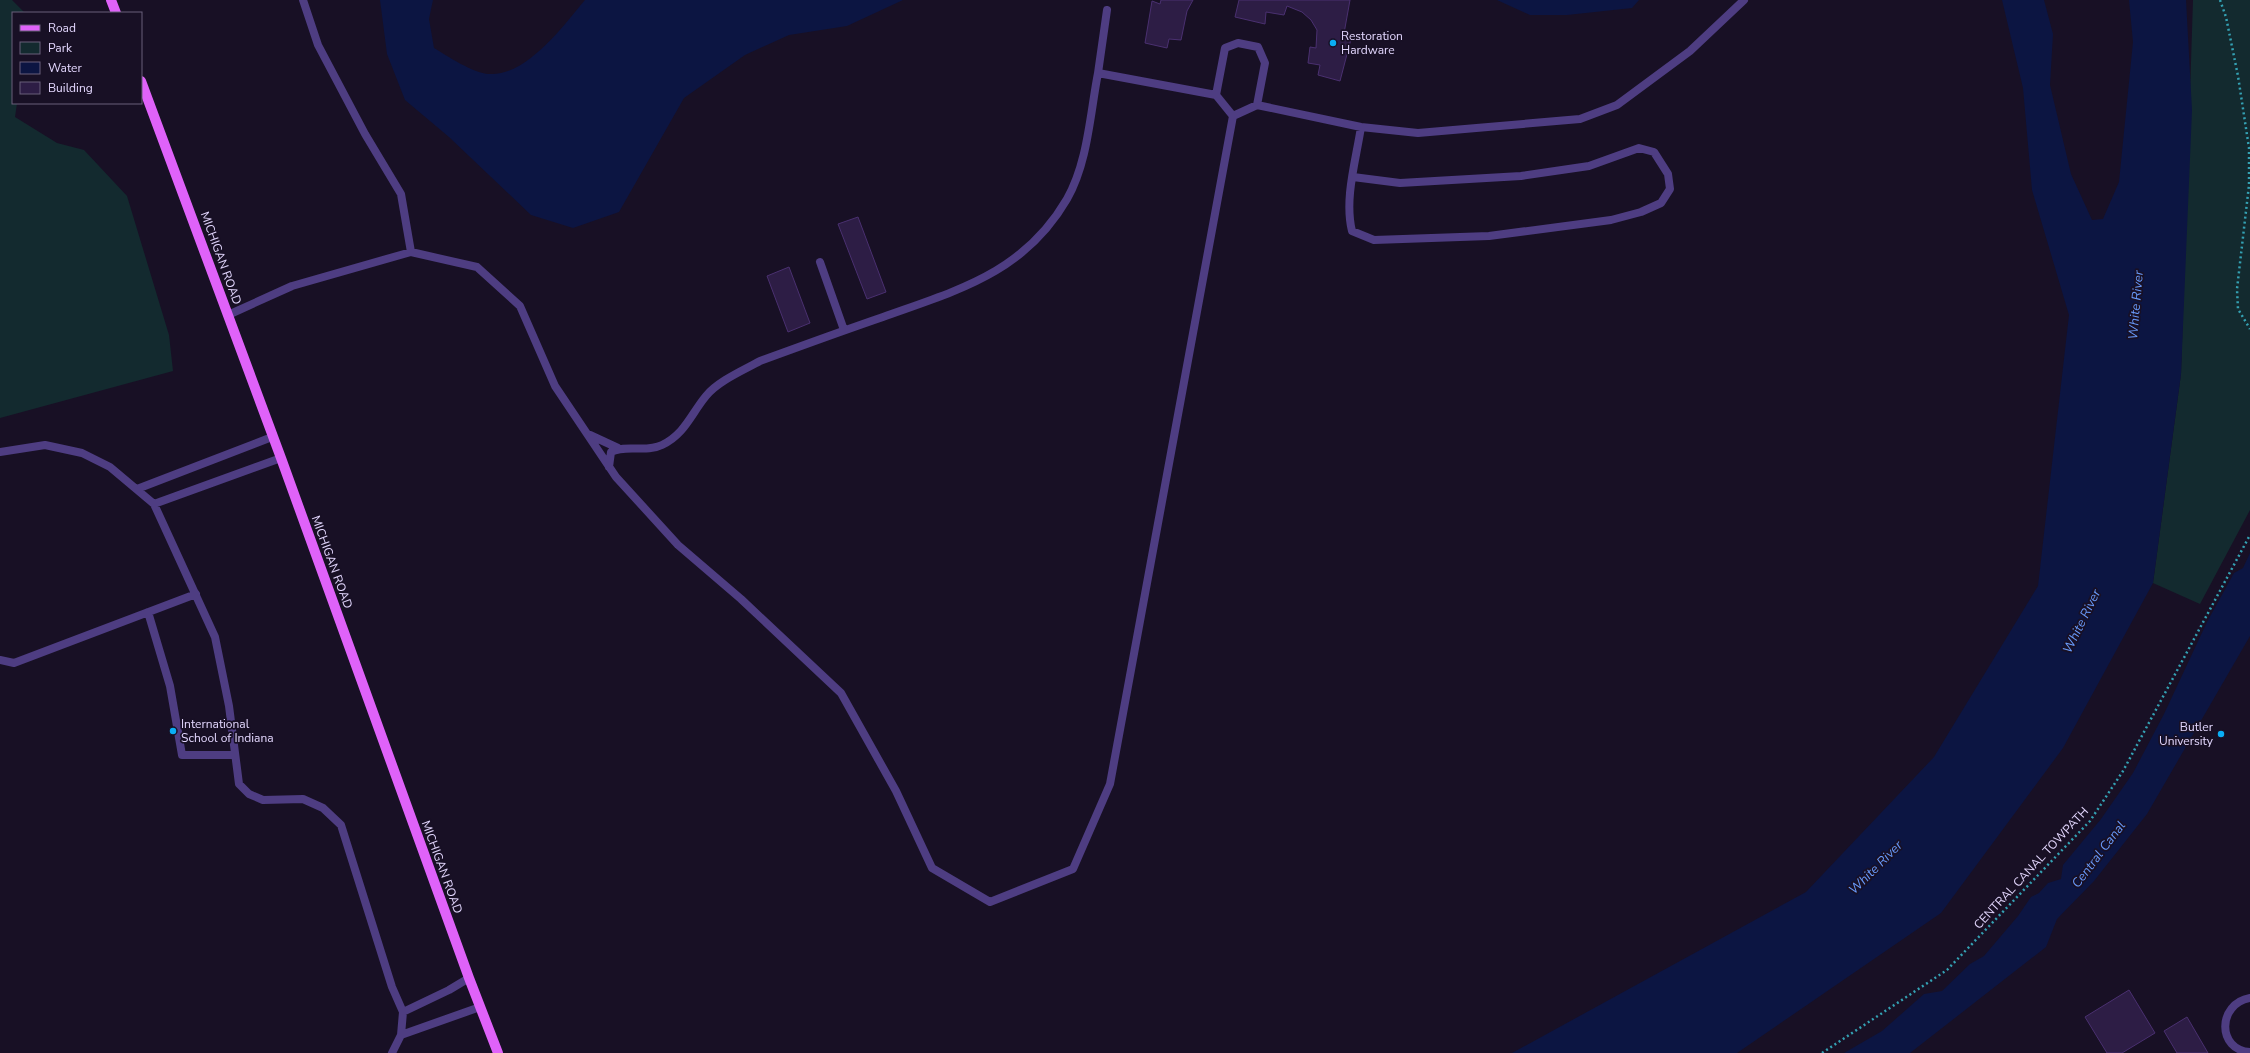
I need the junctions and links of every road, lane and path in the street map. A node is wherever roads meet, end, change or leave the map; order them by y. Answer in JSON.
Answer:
{"nodes":[{"id":1,"x":111,"y":0,"type":"edge"},
{"id":2,"x":303,"y":0,"type":"edge"},
{"id":3,"x":1744,"y":0,"type":"edge"},
{"id":4,"x":2220,"y":0,"type":"edge"},
{"id":5,"x":1107,"y":10,"type":"dead end"},
{"id":6,"x":116,"y":12,"type":"edge"},
{"id":7,"x":1098,"y":72,"type":"junction"},
{"id":8,"x":142,"y":84,"type":"edge"},
{"id":9,"x":1216,"y":95,"type":"junction"},
{"id":10,"x":1257,"y":106,"type":"junction"},
{"id":11,"x":1233,"y":116,"type":"junction"},
{"id":12,"x":1361,"y":127,"type":"junction"},
{"id":13,"x":1353,"y":177,"type":"junction"},
{"id":14,"x":412,"y":252,"type":"junction"},
{"id":15,"x":820,"y":262,"type":"dead end"},
{"id":16,"x":228,"y":315,"type":"junction"},
{"id":17,"x":2250,"y":329,"type":"edge"},
{"id":18,"x":844,"y":330,"type":"junction"},
{"id":19,"x":586,"y":432,"type":"junction"},
{"id":20,"x":272,"y":437,"type":"junction"},
{"id":21,"x":618,"y":448,"type":"junction"},
{"id":22,"x":0,"y":452,"type":"edge"},
{"id":23,"x":282,"y":458,"type":"junction"},
{"id":24,"x":609,"y":467,"type":"junction"},
{"id":25,"x":137,"y":488,"type":"junction"},
{"id":26,"x":154,"y":504,"type":"junction"},
{"id":27,"x":2250,"y":535,"type":"edge"},
{"id":28,"x":196,"y":594,"type":"junction"},
{"id":29,"x":148,"y":612,"type":"junction"},
{"id":30,"x":0,"y":660,"type":"edge"},
{"id":31,"x":235,"y":755,"type":"junction"},
{"id":32,"x":468,"y":978,"type":"junction"},
{"id":33,"x":2250,"y":998,"type":"edge"},
{"id":34,"x":480,"y":1007,"type":"junction"},
{"id":35,"x":403,"y":1012,"type":"junction"},
{"id":36,"x":401,"y":1035,"type":"junction"},
{"id":37,"x":2250,"y":1052,"type":"edge"},
{"id":38,"x":392,"y":1053,"type":"edge"},
{"id":39,"x":498,"y":1053,"type":"edge"},
{"id":40,"x":1822,"y":1053,"type":"edge"}],
"edges":[{"from":1,"to":6,"type":"main road"},
{"from":2,"to":14,"type":"lane"},
{"from":3,"to":12,"type":"lane"},
{"from":4,"to":17,"type":"path"},
{"from":5,"to":7,"type":"lane"},
{"from":7,"to":9,"type":"lane"},
{"from":7,"to":18,"type":"lane"},
{"from":8,"to":16,"type":"main road","name":"MICHIGAN ROAD"},
{"from":9,"to":10,"type":"lane"},
{"from":9,"to":11,"type":"lane"},
{"from":10,"to":11,"type":"lane"},
{"from":10,"to":12,"type":"lane"},
{"from":11,"to":24,"type":"lane"},
{"from":12,"to":13,"type":"lane"},
{"from":13,"to":13,"type":"lane"},
{"from":14,"to":16,"type":"lane"},
{"from":14,"to":19,"type":"lane"},
{"from":15,"to":18,"type":"lane"},
{"from":16,"to":20,"type":"main road","name":"MICHIGAN ROAD"},
{"from":18,"to":21,"type":"lane"},
{"from":19,"to":21,"type":"lane"},
{"from":19,"to":24,"type":"lane"},
{"from":20,"to":23,"type":"main road","name":"MICHIGAN ROAD"},
{"from":20,"to":25,"type":"lane"},
{"from":21,"to":24,"type":"lane"},
{"from":22,"to":25,"type":"lane"},
{"from":23,"to":26,"type":"lane"},
{"from":23,"to":32,"type":"main road","name":"MICHIGAN ROAD"},
{"from":25,"to":26,"type":"lane"},
{"from":26,"to":28,"type":"lane"},
{"from":27,"to":40,"type":"path","name":"CENTRAL CANAL TOWPATH"},
{"from":28,"to":29,"type":"lane"},
{"from":28,"to":31,"type":"lane"},
{"from":29,"to":30,"type":"lane"},
{"from":29,"to":31,"type":"lane"},
{"from":31,"to":35,"type":"lane"},
{"from":32,"to":34,"type":"main road","name":"MICHIGAN ROAD"},
{"from":32,"to":35,"type":"lane"},
{"from":33,"to":37,"type":"lane"},
{"from":34,"to":36,"type":"lane"},
{"from":34,"to":39,"type":"main road","name":"MICHIGAN ROAD"},
{"from":35,"to":36,"type":"lane"},
{"from":36,"to":38,"type":"lane"}]}
